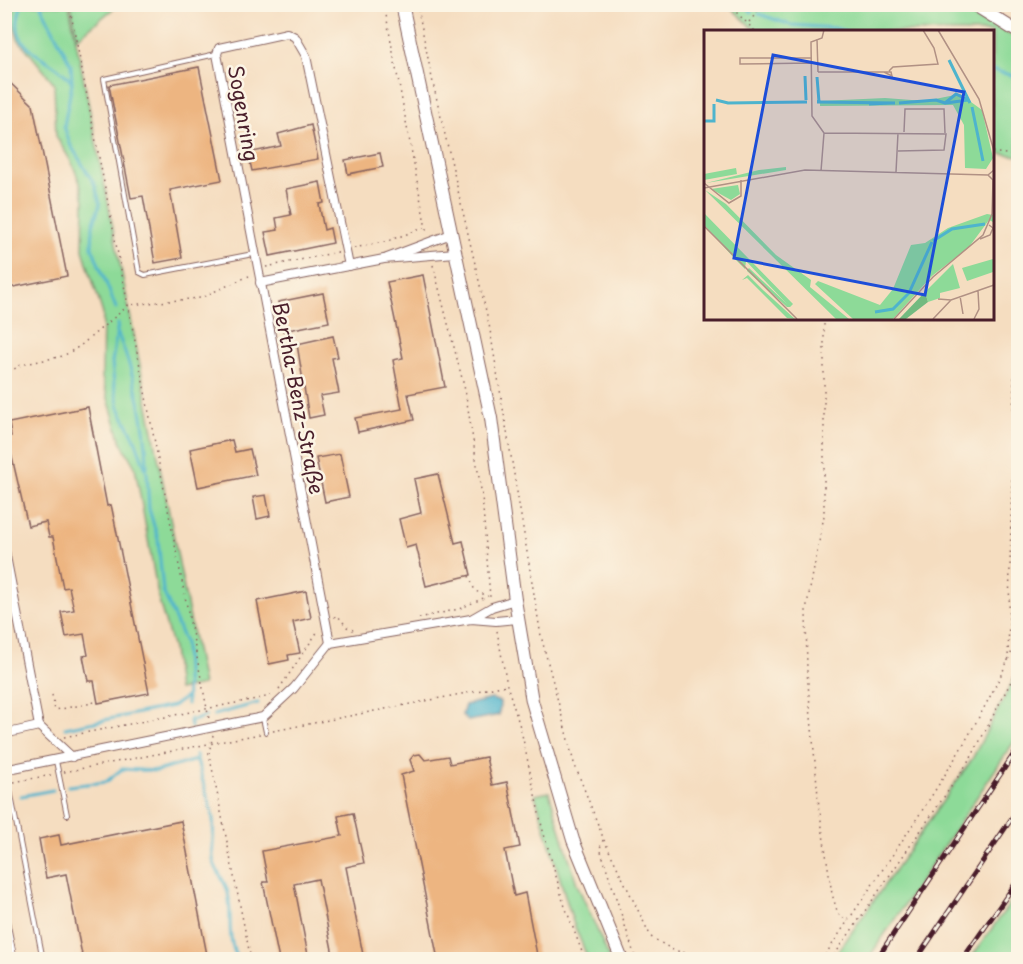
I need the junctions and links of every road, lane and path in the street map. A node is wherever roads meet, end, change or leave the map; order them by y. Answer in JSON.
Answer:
{"nodes":[{"id":1,"x":69,"y":4,"type":"edge"},
{"id":2,"x":384,"y":4,"type":"edge"},
{"id":3,"x":402,"y":4,"type":"edge"},
{"id":4,"x":417,"y":4,"type":"edge"},
{"id":5,"x":728,"y":4,"type":"edge"},
{"id":6,"x":764,"y":4,"type":"edge"},
{"id":7,"x":973,"y":4,"type":"edge"},
{"id":8,"x":1002,"y":4,"type":"edge"},
{"id":9,"x":1018,"y":14,"type":"edge"},
{"id":10,"x":748,"y":22,"type":"junction"},
{"id":11,"x":754,"y":30,"type":"edge"},
{"id":12,"x":1018,"y":32,"type":"edge"},
{"id":13,"x":217,"y":54,"type":"junction"},
{"id":14,"x":993,"y":152,"type":"edge"},
{"id":15,"x":1018,"y":156,"type":"edge"},
{"id":16,"x":1018,"y":187,"type":"edge"},
{"id":17,"x":451,"y":234,"type":"junction"},
{"id":18,"x":429,"y":241,"type":"junction"},
{"id":19,"x":455,"y":253,"type":"junction"},
{"id":20,"x":253,"y":254,"type":"junction"},
{"id":21,"x":432,"y":257,"type":"junction"},
{"id":22,"x":384,"y":259,"type":"junction"},
{"id":23,"x":349,"y":266,"type":"junction"},
{"id":24,"x":257,"y":272,"type":"junction"},
{"id":25,"x":260,"y":283,"type":"junction"},
{"id":26,"x":129,"y":305,"type":"junction"},
{"id":27,"x":824,"y":320,"type":"edge"},
{"id":28,"x":4,"y":375,"type":"edge"},
{"id":29,"x":4,"y":546,"type":"edge"},
{"id":30,"x":469,"y":576,"type":"dead end"},
{"id":31,"x":489,"y":596,"type":"junction"},
{"id":32,"x":515,"y":600,"type":"junction"},
{"id":33,"x":492,"y":607,"type":"junction"},
{"id":34,"x":325,"y":618,"type":"junction"},
{"id":35,"x":471,"y":619,"type":"junction"},
{"id":36,"x":518,"y":619,"type":"junction"},
{"id":37,"x":410,"y":620,"type":"dead end"},
{"id":38,"x":496,"y":621,"type":"junction"},
{"id":39,"x":362,"y":628,"type":"dead end"},
{"id":40,"x":1018,"y":638,"type":"edge"},
{"id":41,"x":330,"y":643,"type":"junction"},
{"id":42,"x":1008,"y":661,"type":"junction"},
{"id":43,"x":1018,"y":668,"type":"edge"},
{"id":44,"x":507,"y":685,"type":"junction"},
{"id":45,"x":52,"y":695,"type":"dead end"},
{"id":46,"x":96,"y":698,"type":"dead end"},
{"id":47,"x":207,"y":708,"type":"junction"},
{"id":48,"x":263,"y":717,"type":"junction"},
{"id":49,"x":39,"y":726,"type":"junction"},
{"id":50,"x":212,"y":729,"type":"junction"},
{"id":51,"x":266,"y":732,"type":"junction"},
{"id":52,"x":4,"y":734,"type":"edge"},
{"id":53,"x":55,"y":741,"type":"junction"},
{"id":54,"x":211,"y":743,"type":"junction"},
{"id":55,"x":72,"y":757,"type":"junction"},
{"id":56,"x":56,"y":760,"type":"junction"},
{"id":57,"x":5,"y":770,"type":"edge"},
{"id":58,"x":59,"y":773,"type":"junction"},
{"id":59,"x":8,"y":783,"type":"junction"},
{"id":60,"x":67,"y":815,"type":"dead end"},
{"id":61,"x":604,"y":840,"type":"junction"},
{"id":62,"x":4,"y":906,"type":"edge"},
{"id":63,"x":848,"y":921,"type":"junction"},
{"id":64,"x":15,"y":960,"type":"edge"},
{"id":65,"x":43,"y":960,"type":"edge"},
{"id":66,"x":251,"y":960,"type":"edge"},
{"id":67,"x":585,"y":960,"type":"edge"},
{"id":68,"x":622,"y":960,"type":"edge"},
{"id":69,"x":636,"y":960,"type":"edge"},
{"id":70,"x":714,"y":960,"type":"edge"},
{"id":71,"x":822,"y":960,"type":"edge"},
{"id":72,"x":831,"y":960,"type":"edge"}],
"edges":[{"from":1,"to":26,"type":"path"},
{"from":2,"to":18,"type":"path"},
{"from":3,"to":17,"type":"street"},
{"from":4,"to":61,"type":"path"},
{"from":5,"to":10,"type":"path"},
{"from":6,"to":10,"type":"path"},
{"from":7,"to":12,"type":"street"},
{"from":8,"to":9,"type":"path"},
{"from":10,"to":11,"type":"path"},
{"from":13,"to":20,"type":"street","name":"Sogenring"},
{"from":13,"to":20,"type":"lane"},
{"from":13,"to":23,"type":"street","name":"Sogenring"},
{"from":14,"to":15,"type":"path"},
{"from":16,"to":42,"type":"path"},
{"from":17,"to":18,"type":"street","name":"Bertha-Benz-Straße"},
{"from":17,"to":19,"type":"street"},
{"from":18,"to":22,"type":"street","name":"Bertha-Benz-Straße"},
{"from":19,"to":21,"type":"street","name":"Bertha-Benz-Straße"},
{"from":19,"to":32,"type":"street"},
{"from":20,"to":24,"type":"street","name":"Sogenring"},
{"from":21,"to":22,"type":"street","name":"Bertha-Benz-Straße"},
{"from":21,"to":31,"type":"path"},
{"from":22,"to":23,"type":"street","name":"Bertha-Benz-Straße"},
{"from":23,"to":25,"type":"street","name":"Bertha-Benz-Straße"},
{"from":24,"to":25,"type":"street","name":"Sogenring"},
{"from":24,"to":26,"type":"path"},
{"from":25,"to":34,"type":"street","name":"Bertha-Benz-Straße"},
{"from":26,"to":28,"type":"path"},
{"from":26,"to":47,"type":"path"},
{"from":27,"to":63,"type":"path"},
{"from":29,"to":49,"type":"street"},
{"from":30,"to":31,"type":"path"},
{"from":31,"to":33,"type":"path"},
{"from":31,"to":37,"type":"path"},
{"from":32,"to":33,"type":"street"},
{"from":32,"to":36,"type":"street"},
{"from":33,"to":35,"type":"street"},
{"from":34,"to":39,"type":"path"},
{"from":34,"to":41,"type":"street","name":"Bertha-Benz-Straße"},
{"from":34,"to":47,"type":"path"},
{"from":35,"to":38,"type":"street"},
{"from":35,"to":41,"type":"street"},
{"from":36,"to":38,"type":"street"},
{"from":36,"to":68,"type":"street"},
{"from":38,"to":44,"type":"path"},
{"from":40,"to":42,"type":"path"},
{"from":41,"to":48,"type":"street"},
{"from":42,"to":63,"type":"path"},
{"from":43,"to":72,"type":"path"},
{"from":44,"to":51,"type":"path"},
{"from":44,"to":67,"type":"path"},
{"from":45,"to":46,"type":"path"},
{"from":47,"to":50,"type":"path"},
{"from":47,"to":53,"type":"path"},
{"from":48,"to":50,"type":"street"},
{"from":48,"to":51,"type":"lane"},
{"from":49,"to":52,"type":"street"},
{"from":49,"to":53,"type":"street"},
{"from":50,"to":54,"type":"path"},
{"from":50,"to":55,"type":"street"},
{"from":51,"to":54,"type":"path"},
{"from":53,"to":55,"type":"street"},
{"from":54,"to":58,"type":"path"},
{"from":54,"to":66,"type":"path"},
{"from":55,"to":56,"type":"street"},
{"from":56,"to":57,"type":"street"},
{"from":56,"to":58,"type":"lane"},
{"from":57,"to":59,"type":"lane"},
{"from":58,"to":59,"type":"path"},
{"from":58,"to":60,"type":"lane"},
{"from":59,"to":65,"type":"lane"},
{"from":61,"to":69,"type":"path"},
{"from":61,"to":70,"type":"path"},
{"from":62,"to":64,"type":"lane"},
{"from":63,"to":71,"type":"path"}]}
